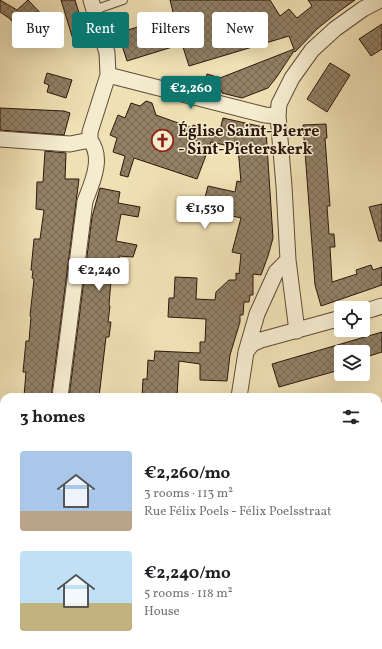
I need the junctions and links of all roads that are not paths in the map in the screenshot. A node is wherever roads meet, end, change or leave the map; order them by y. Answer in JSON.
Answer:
{"nodes":[{"id":1,"x":123,"y":0,"type":"edge"},
{"id":2,"x":380,"y":0,"type":"edge"},
{"id":3,"x":92,"y":5,"type":"edge"},
{"id":4,"x":108,"y":75,"type":"junction"},
{"id":5,"x":278,"y":116,"type":"junction"},
{"id":6,"x":0,"y":140,"type":"edge"},
{"id":7,"x":90,"y":140,"type":"junction"},
{"id":8,"x":288,"y":260,"type":"junction"},
{"id":9,"x":382,"y":306,"type":"edge"},
{"id":10,"x":370,"y":310,"type":"edge"},
{"id":11,"x":334,"y":320,"type":"edge"},
{"id":12,"x":297,"y":331,"type":"junction"},
{"id":13,"x":246,"y":352,"type":"junction"},
{"id":14,"x":61,"y":393,"type":"edge"},
{"id":15,"x":240,"y":393,"type":"edge"}],
"edges":[{"from":1,"to":3,"type":"lane"},
{"from":2,"to":5,"type":"street"},
{"from":3,"to":4,"type":"street"},
{"from":4,"to":5,"type":"street"},
{"from":4,"to":7,"type":"street"},
{"from":5,"to":8,"type":"street"},
{"from":6,"to":7,"type":"street"},
{"from":7,"to":14,"type":"street"},
{"from":8,"to":12,"type":"street"},
{"from":8,"to":13,"type":"street"},
{"from":9,"to":10,"type":"street"},
{"from":11,"to":12,"type":"street"},
{"from":12,"to":13,"type":"street"},
{"from":13,"to":15,"type":"street"}]}
